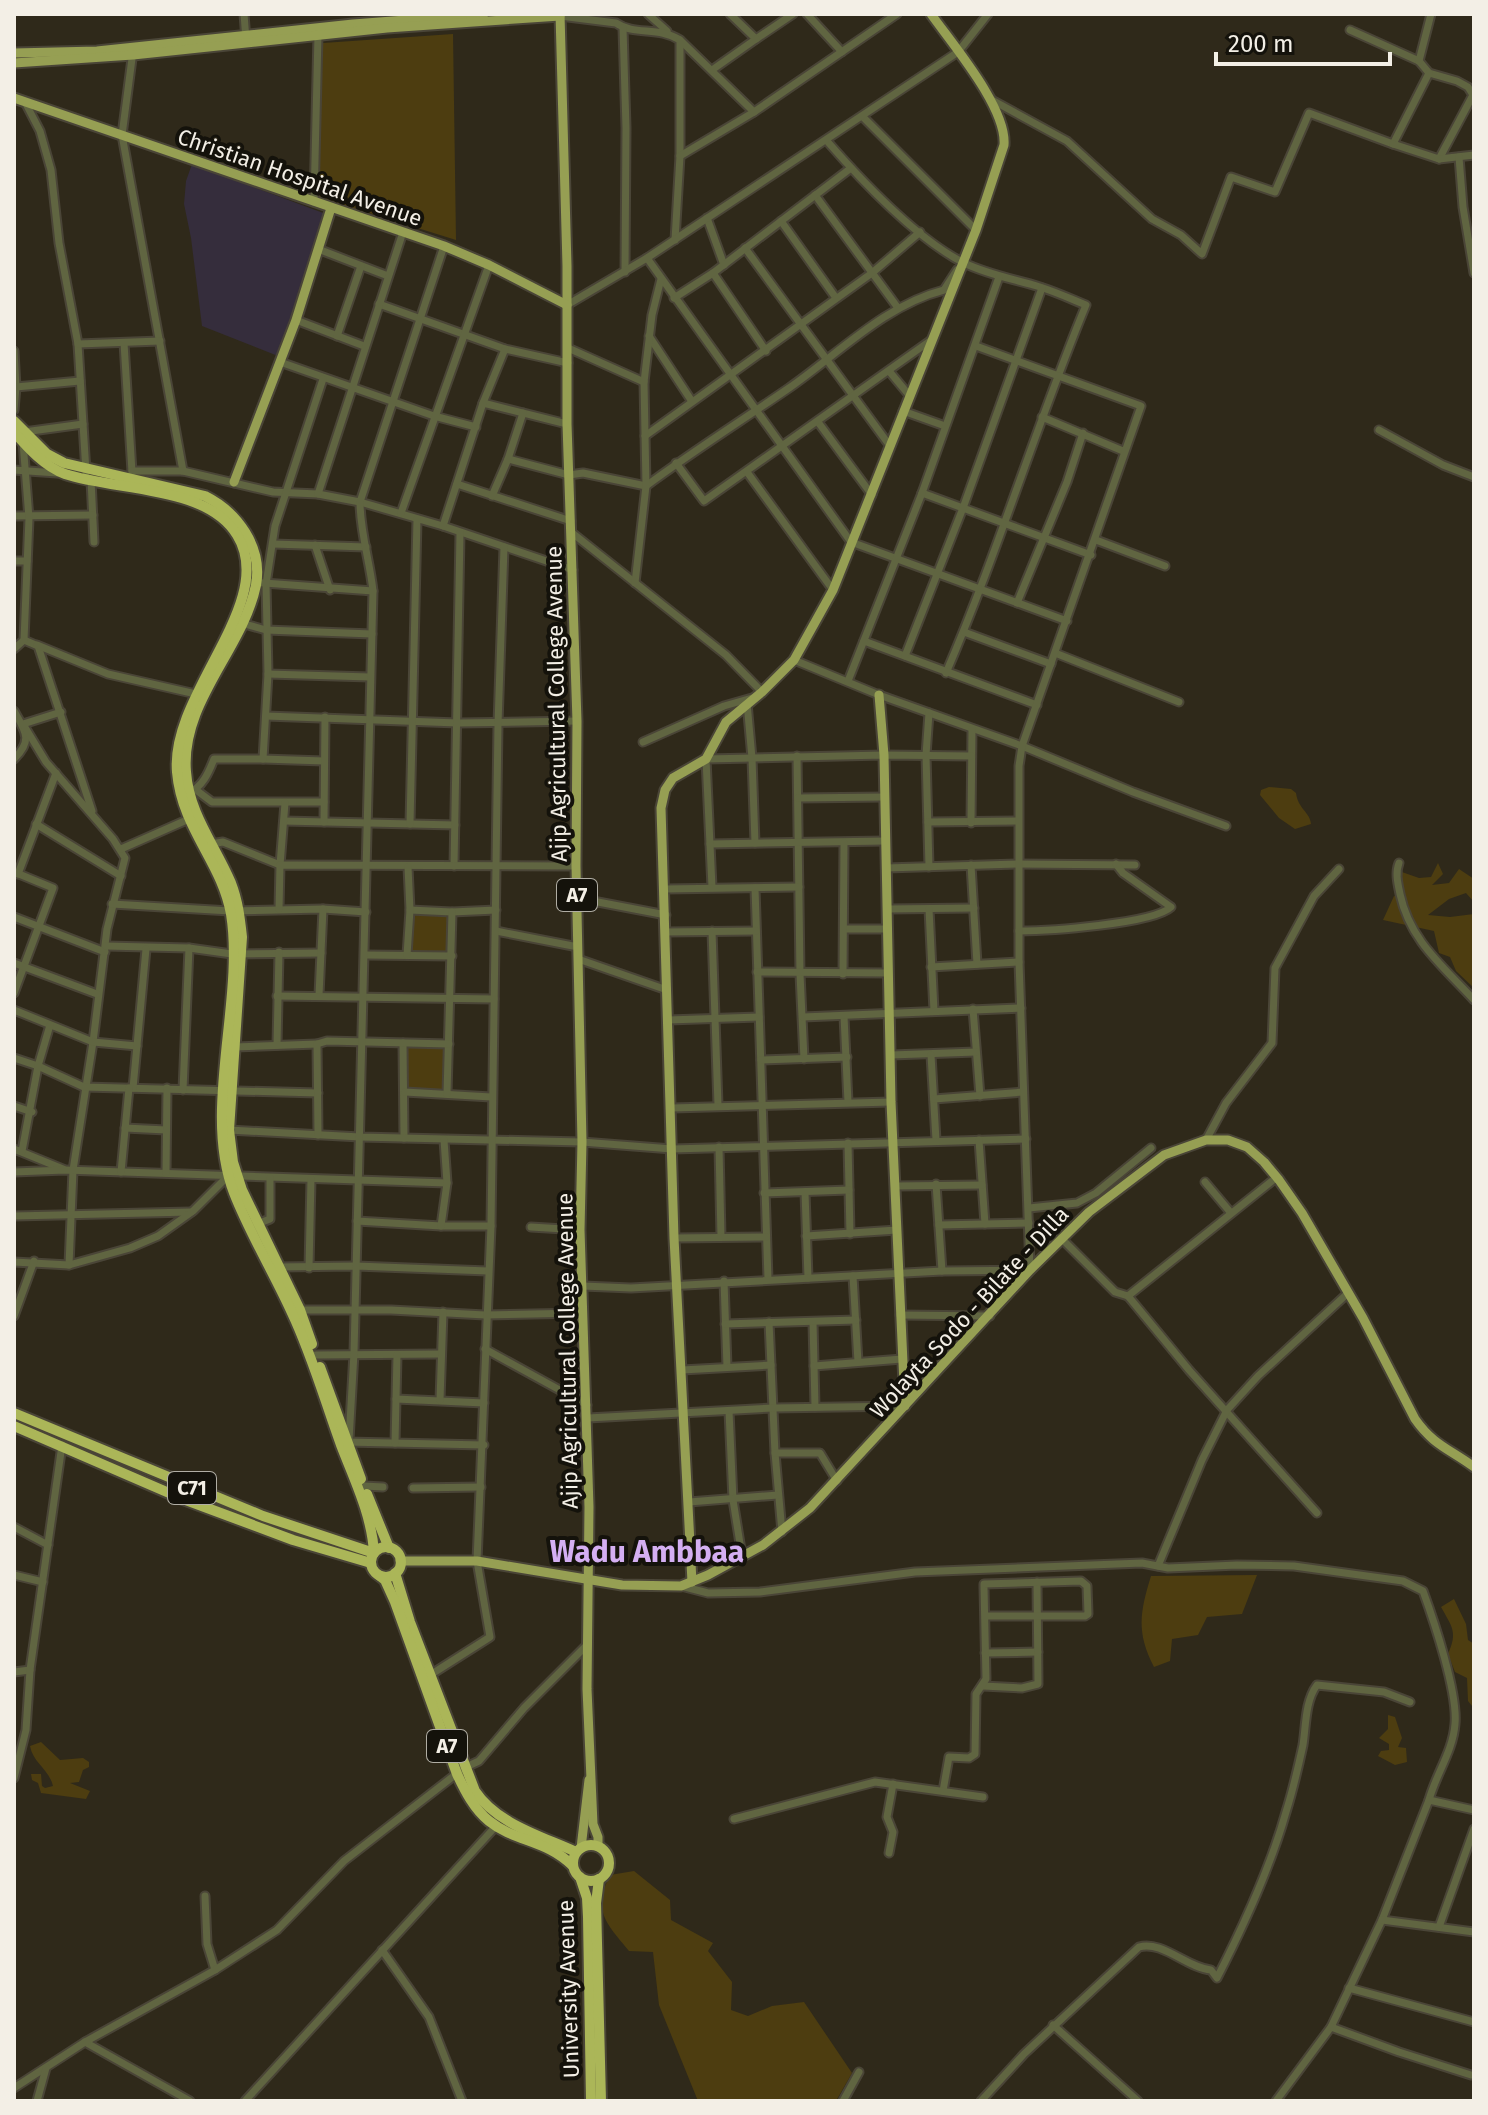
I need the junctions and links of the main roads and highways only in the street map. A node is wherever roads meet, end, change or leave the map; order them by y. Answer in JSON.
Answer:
{"nodes":[{"id":1,"x":484,"y":14,"type":"edge"},
{"id":2,"x":931,"y":14,"type":"edge"},
{"id":3,"x":560,"y":15,"type":"edge"},
{"id":4,"x":476,"y":17,"type":"edge"},
{"id":5,"x":246,"y":38,"type":"junction"},
{"id":6,"x":133,"y":51,"type":"junction"},
{"id":7,"x":14,"y":53,"type":"edge"},
{"id":8,"x":14,"y":63,"type":"edge"},
{"id":9,"x":14,"y":98,"type":"edge"},
{"id":10,"x":331,"y":208,"type":"junction"},
{"id":11,"x":567,"y":305,"type":"junction"},
{"id":12,"x":14,"y":421,"type":"edge"},
{"id":13,"x":20,"y":436,"type":"edge"},
{"id":14,"x":87,"y":476,"type":"junction"},
{"id":15,"x":234,"y":482,"type":"road end"},
{"id":16,"x":257,"y":583,"type":"junction"},
{"id":17,"x":879,"y":695,"type":"road end"},
{"id":18,"x":235,"y":910,"type":"junction"},
{"id":19,"x":236,"y":954,"type":"junction"},
{"id":20,"x":228,"y":1092,"type":"junction"},
{"id":21,"x":233,"y":1176,"type":"junction"},
{"id":22,"x":905,"y":1406,"type":"junction"},
{"id":23,"x":14,"y":1413,"type":"edge"},
{"id":24,"x":14,"y":1426,"type":"edge"},
{"id":25,"x":63,"y":1440,"type":"junction"},
{"id":26,"x":345,"y":1443,"type":"junction"},
{"id":27,"x":1474,"y":1467,"type":"edge"},
{"id":28,"x":389,"y":1548,"type":"junction"},
{"id":29,"x":372,"y":1558,"type":"junction"},
{"id":30,"x":400,"y":1561,"type":"junction"},
{"id":31,"x":395,"y":1573,"type":"junction"},
{"id":32,"x":380,"y":1576,"type":"junction"},
{"id":33,"x":589,"y":1579,"type":"junction"},
{"id":34,"x":692,"y":1582,"type":"junction"},
{"id":35,"x":428,"y":1677,"type":"junction"},
{"id":36,"x":460,"y":1771,"type":"junction"},
{"id":37,"x":590,"y":1776,"type":"junction"},
{"id":38,"x":598,"y":1846,"type":"junction"},
{"id":39,"x":579,"y":1850,"type":"junction"},
{"id":40,"x":573,"y":1866,"type":"junction"},
{"id":41,"x":580,"y":1877,"type":"junction"},
{"id":42,"x":599,"y":1879,"type":"junction"},
{"id":43,"x":596,"y":2097,"type":"edge"}],
"edges":[{"from":1,"to":4,"type":"main road"},
{"from":2,"to":34,"type":"main road"},
{"from":3,"to":4,"type":"main road"},
{"from":3,"to":11,"type":"main road","name":"Ajip Agricultural College Avenue","number":"A7"},
{"from":4,"to":5,"type":"main road"},
{"from":4,"to":5,"type":"main road"},
{"from":5,"to":6,"type":"main road"},
{"from":6,"to":7,"type":"main road"},
{"from":6,"to":8,"type":"main road"},
{"from":9,"to":10,"type":"main road","name":"Christian Hospital Avenue"},
{"from":10,"to":11,"type":"main road","name":"Christian Hospital Avenue"},
{"from":10,"to":15,"type":"main road"},
{"from":11,"to":33,"type":"main road","name":"Ajip Agricultural College Avenue","number":"A7"},
{"from":12,"to":13,"type":"highway","number":"A7"},
{"from":13,"to":14,"type":"highway","number":"A7"},
{"from":13,"to":14,"type":"highway","number":"A7"},
{"from":14,"to":16,"type":"highway","number":"A7"},
{"from":14,"to":16,"type":"highway","number":"A7"},
{"from":16,"to":18,"type":"highway","number":"A7"},
{"from":16,"to":18,"type":"highway","number":"A7"},
{"from":17,"to":22,"type":"main road"},
{"from":18,"to":19,"type":"highway","number":"A7"},
{"from":19,"to":20,"type":"highway","number":"A7"},
{"from":19,"to":20,"type":"highway","number":"A7"},
{"from":20,"to":21,"type":"highway","number":"A7"},
{"from":20,"to":21,"type":"highway","number":"A7"},
{"from":21,"to":26,"type":"highway","number":"A7"},
{"from":21,"to":26,"type":"highway","number":"A7"},
{"from":22,"to":27,"type":"main road","name":"Wolayta Sodo - Bilate - Dilla"},
{"from":22,"to":34,"type":"main road","name":"Wolayta Sodo - Bilate - Dilla"},
{"from":23,"to":25,"type":"highway","number":"C71"},
{"from":24,"to":25,"type":"highway","number":"C71"},
{"from":25,"to":29,"type":"highway","number":"C71"},
{"from":26,"to":28,"type":"highway","number":"A7"},
{"from":26,"to":29,"type":"highway","number":"A7"},
{"from":28,"to":29,"type":"highway"},
{"from":28,"to":30,"type":"highway","number":"A7"},
{"from":29,"to":32,"type":"highway","number":"A7"},
{"from":30,"to":31,"type":"highway"},
{"from":30,"to":33,"type":"main road","name":"Wolayta Sodo - Bilate - Dilla"},
{"from":31,"to":32,"type":"highway"},
{"from":31,"to":35,"type":"highway","number":"A7"},
{"from":32,"to":35,"type":"highway","number":"A7"},
{"from":33,"to":34,"type":"main road","name":"Wolayta Sodo - Bilate - Dilla"},
{"from":33,"to":37,"type":"main road","name":"Ajip Agricultural College Avenue","number":"A7"},
{"from":35,"to":36,"type":"highway","number":"A7"},
{"from":36,"to":39,"type":"highway","number":"A7"},
{"from":36,"to":40,"type":"highway","number":"A7"},
{"from":37,"to":38,"type":"main road","number":"A7"},
{"from":37,"to":39,"type":"main road","number":"A7"},
{"from":38,"to":39,"type":"highway"},
{"from":38,"to":42,"type":"highway","number":"A7"},
{"from":39,"to":40,"type":"highway","number":"A7"},
{"from":40,"to":41,"type":"highway","number":"A7"},
{"from":41,"to":42,"type":"highway"},
{"from":41,"to":43,"type":"highway","name":"University Avenue","number":"A7"},
{"from":42,"to":43,"type":"highway","name":"University Avenue","number":"A7"}]}
